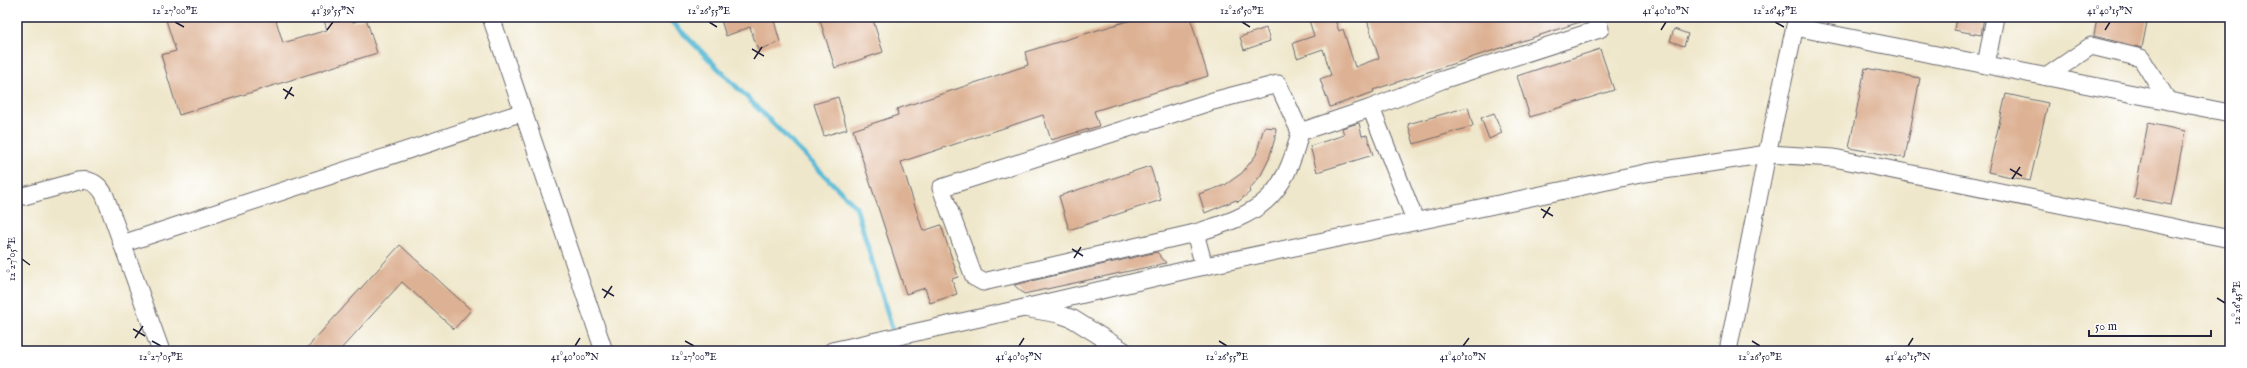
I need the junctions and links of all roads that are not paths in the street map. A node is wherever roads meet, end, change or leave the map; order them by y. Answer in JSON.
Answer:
{"nodes":[{"id":1,"x":491,"y":17,"type":"edge"},
{"id":2,"x":1596,"y":17,"type":"edge"},
{"id":3,"x":1995,"y":17,"type":"edge"},
{"id":4,"x":1796,"y":22,"type":"edge"},
{"id":5,"x":1986,"y":65,"type":"junction"},
{"id":6,"x":2046,"y":77,"type":"junction"},
{"id":7,"x":2168,"y":101,"type":"junction"},
{"id":8,"x":1371,"y":108,"type":"junction"},
{"id":9,"x":523,"y":112,"type":"junction"},
{"id":10,"x":2230,"y":113,"type":"edge"},
{"id":11,"x":1300,"y":132,"type":"junction"},
{"id":12,"x":1767,"y":154,"type":"junction"},
{"id":13,"x":17,"y":195,"type":"edge"},
{"id":14,"x":1415,"y":220,"type":"junction"},
{"id":15,"x":1195,"y":233,"type":"junction"},
{"id":16,"x":2230,"y":239,"type":"edge"},
{"id":17,"x":122,"y":244,"type":"junction"},
{"id":18,"x":1204,"y":266,"type":"junction"},
{"id":19,"x":1024,"y":308,"type":"junction"},
{"id":20,"x":160,"y":351,"type":"edge"},
{"id":21,"x":604,"y":351,"type":"edge"},
{"id":22,"x":832,"y":351,"type":"edge"},
{"id":23,"x":1124,"y":351,"type":"edge"},
{"id":24,"x":1728,"y":351,"type":"edge"}],
"edges":[{"from":1,"to":9,"type":"lane"},
{"from":2,"to":8,"type":"lane"},
{"from":3,"to":5,"type":"lane"},
{"from":4,"to":5,"type":"lane"},
{"from":4,"to":12,"type":"lane"},
{"from":5,"to":6,"type":"lane"},
{"from":6,"to":7,"type":"lane"},
{"from":6,"to":7,"type":"lane"},
{"from":7,"to":10,"type":"lane"},
{"from":8,"to":11,"type":"lane"},
{"from":8,"to":14,"type":"lane"},
{"from":9,"to":17,"type":"lane"},
{"from":9,"to":21,"type":"lane"},
{"from":11,"to":15,"type":"lane"},
{"from":11,"to":15,"type":"lane"},
{"from":12,"to":14,"type":"lane"},
{"from":12,"to":16,"type":"lane"},
{"from":12,"to":24,"type":"lane"},
{"from":13,"to":17,"type":"lane"},
{"from":14,"to":18,"type":"lane"},
{"from":15,"to":18,"type":"lane"},
{"from":17,"to":20,"type":"lane"},
{"from":18,"to":19,"type":"lane"},
{"from":19,"to":22,"type":"lane"},
{"from":19,"to":23,"type":"lane"}]}
